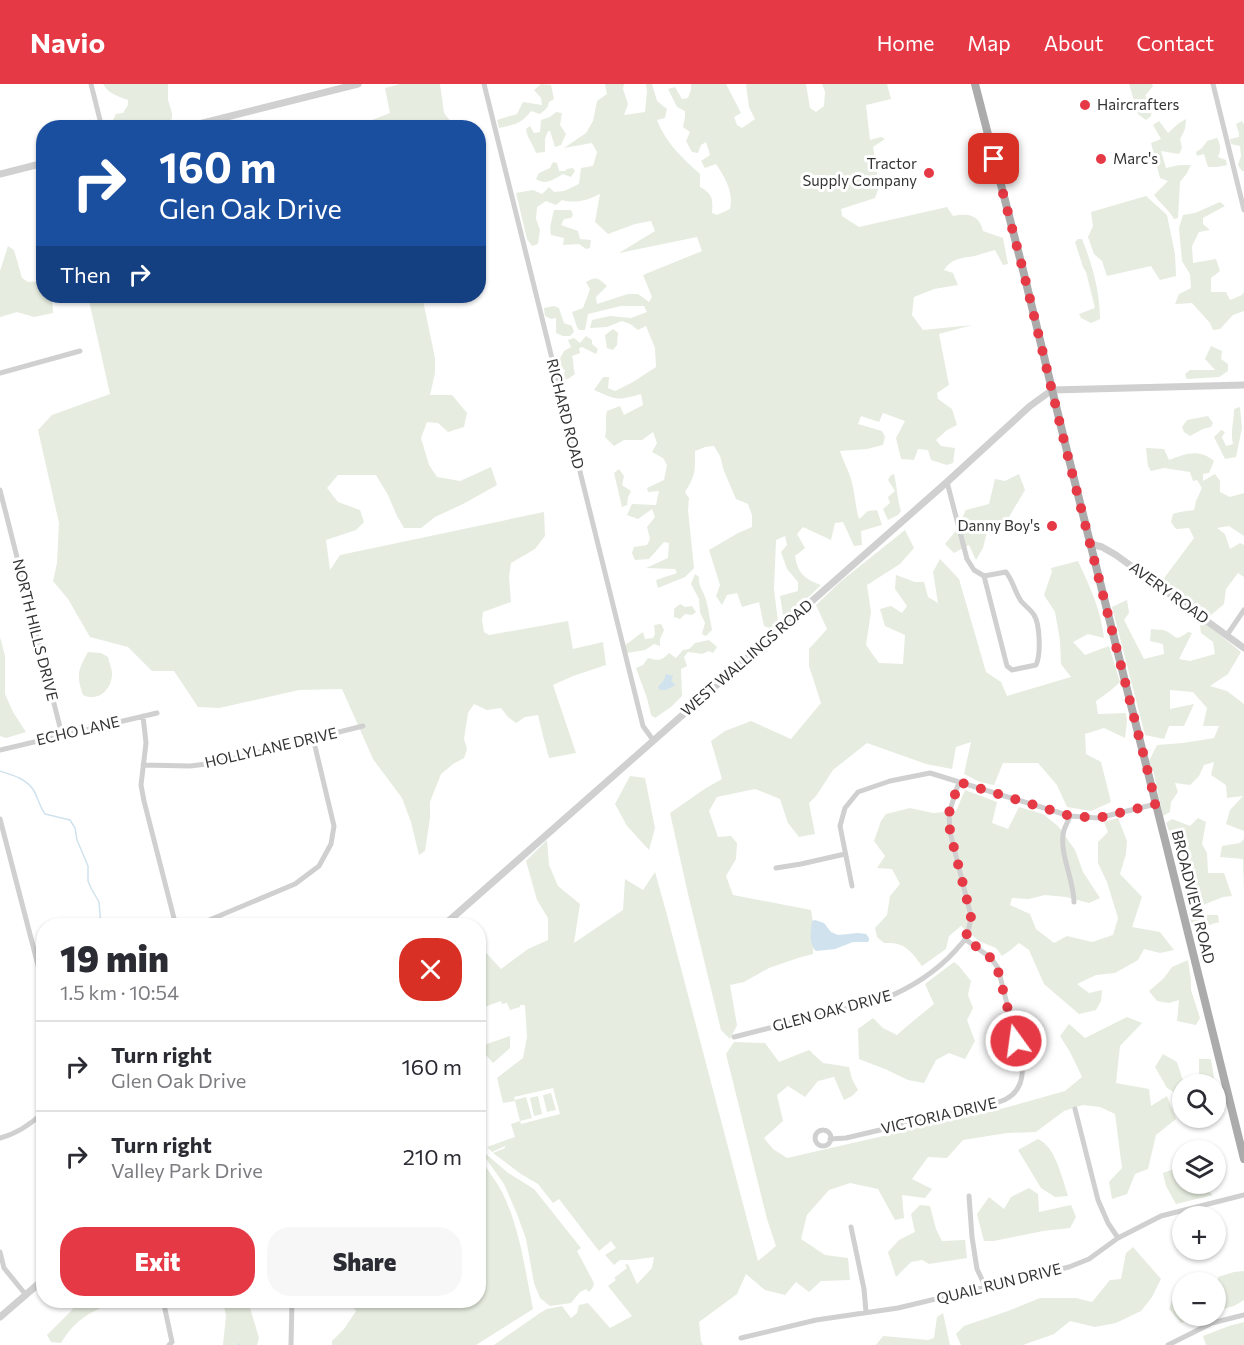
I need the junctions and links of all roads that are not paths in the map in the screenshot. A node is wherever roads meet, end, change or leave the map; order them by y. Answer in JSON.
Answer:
{"nodes":[{"id":1,"x":91,"y":84,"type":"edge"},
{"id":2,"x":358,"y":84,"type":"edge"},
{"id":3,"x":484,"y":84,"type":"edge"},
{"id":4,"x":975,"y":84,"type":"edge"},
{"id":5,"x":1213,"y":84,"type":"edge"},
{"id":6,"x":100,"y":120,"type":"edge"},
{"id":7,"x":215,"y":120,"type":"edge"},
{"id":8,"x":36,"y":165,"type":"edge"},
{"id":9,"x":0,"y":174,"type":"edge"},
{"id":10,"x":1244,"y":210,"type":"edge"},
{"id":11,"x":80,"y":351,"type":"dead end"},
{"id":12,"x":0,"y":373,"type":"edge"},
{"id":13,"x":1244,"y":385,"type":"edge"},
{"id":14,"x":1052,"y":390,"type":"junction"},
{"id":15,"x":947,"y":482,"type":"junction"},
{"id":16,"x":0,"y":490,"type":"edge"},
{"id":17,"x":1091,"y":544,"type":"junction"},
{"id":18,"x":984,"y":576,"type":"junction"},
{"id":19,"x":1244,"y":610,"type":"edge"},
{"id":20,"x":1227,"y":635,"type":"junction"},
{"id":21,"x":1244,"y":648,"type":"edge"},
{"id":22,"x":157,"y":713,"type":"dead end"},
{"id":23,"x":143,"y":716,"type":"junction"},
{"id":24,"x":363,"y":726,"type":"dead end"},
{"id":25,"x":62,"y":735,"type":"junction"},
{"id":26,"x":313,"y":738,"type":"junction"},
{"id":27,"x":653,"y":740,"type":"junction"},
{"id":28,"x":0,"y":750,"type":"edge"},
{"id":29,"x":143,"y":765,"type":"junction"},
{"id":30,"x":959,"y":782,"type":"junction"},
{"id":31,"x":1156,"y":804,"type":"junction"},
{"id":32,"x":1070,"y":816,"type":"junction"},
{"id":33,"x":0,"y":819,"type":"edge"},
{"id":34,"x":844,"y":854,"type":"junction"},
{"id":35,"x":776,"y":868,"type":"dead end"},
{"id":36,"x":852,"y":886,"type":"dead end"},
{"id":37,"x":1074,"y":902,"type":"dead end"},
{"id":38,"x":174,"y":918,"type":"edge"},
{"id":39,"x":214,"y":918,"type":"edge"},
{"id":40,"x":452,"y":918,"type":"edge"},
{"id":41,"x":965,"y":939,"type":"junction"},
{"id":42,"x":36,"y":957,"type":"edge"},
{"id":43,"x":734,"y":1037,"type":"dead end"},
{"id":44,"x":1075,"y":1109,"type":"dead end"},
{"id":45,"x":36,"y":1119,"type":"edge"},
{"id":46,"x":0,"y":1138,"type":"edge"},
{"id":47,"x":830,"y":1139,"type":"dead end"},
{"id":48,"x":1244,"y":1159,"type":"edge"},
{"id":49,"x":1244,"y":1195,"type":"edge"},
{"id":50,"x":969,"y":1196,"type":"dead end"},
{"id":51,"x":851,"y":1227,"type":"dead end"},
{"id":52,"x":1118,"y":1238,"type":"junction"},
{"id":53,"x":0,"y":1252,"type":"edge"},
{"id":54,"x":36,"y":1286,"type":"edge"},
{"id":55,"x":986,"y":1288,"type":"junction"},
{"id":56,"x":26,"y":1295,"type":"junction"},
{"id":57,"x":165,"y":1308,"type":"edge"},
{"id":58,"x":292,"y":1308,"type":"edge"},
{"id":59,"x":866,"y":1312,"type":"junction"},
{"id":60,"x":1244,"y":1315,"type":"edge"},
{"id":61,"x":0,"y":1317,"type":"edge"},
{"id":62,"x":741,"y":1338,"type":"dead end"},
{"id":63,"x":169,"y":1345,"type":"edge"},
{"id":64,"x":291,"y":1345,"type":"edge"},
{"id":65,"x":1168,"y":1345,"type":"edge"}],
"edges":[{"from":1,"to":6,"type":"street"},
{"from":2,"to":7,"type":"street"},
{"from":3,"to":27,"type":"street","name":"RICHARD ROAD"},
{"from":4,"to":14,"type":"main road","name":"BROADVIEW ROAD"},
{"from":5,"to":10,"type":"street"},
{"from":8,"to":9,"type":"street"},
{"from":11,"to":12,"type":"street"},
{"from":13,"to":14,"type":"street"},
{"from":14,"to":15,"type":"street","name":"WEST WALLINGS ROAD"},
{"from":14,"to":17,"type":"main road","name":"BROADVIEW ROAD"},
{"from":15,"to":18,"type":"street"},
{"from":15,"to":27,"type":"street","name":"WEST WALLINGS ROAD"},
{"from":16,"to":25,"type":"street","name":"NORTH HILLS DRIVE"},
{"from":17,"to":20,"type":"street","name":"AVERY ROAD"},
{"from":17,"to":31,"type":"main road","name":"BROADVIEW ROAD"},
{"from":18,"to":18,"type":"street"},
{"from":19,"to":20,"type":"street"},
{"from":20,"to":21,"type":"street","name":"AVERY ROAD"},
{"from":22,"to":23,"type":"street","name":"ECHO LANE"},
{"from":23,"to":25,"type":"street","name":"ECHO LANE"},
{"from":23,"to":29,"type":"street"},
{"from":24,"to":26,"type":"street","name":"HOLLYLANE DRIVE"},
{"from":25,"to":28,"type":"street","name":"ECHO LANE"},
{"from":26,"to":29,"type":"street","name":"HOLLYLANE DRIVE"},
{"from":26,"to":39,"type":"street"},
{"from":27,"to":40,"type":"street","name":"WEST WALLINGS ROAD"},
{"from":29,"to":38,"type":"street"},
{"from":30,"to":32,"type":"street"},
{"from":30,"to":34,"type":"street"},
{"from":30,"to":41,"type":"street"},
{"from":31,"to":32,"type":"street"},
{"from":31,"to":48,"type":"main road","name":"BROADVIEW ROAD"},
{"from":32,"to":37,"type":"street"},
{"from":33,"to":42,"type":"street"},
{"from":34,"to":35,"type":"street"},
{"from":34,"to":36,"type":"street"},
{"from":41,"to":43,"type":"street","name":"GLEN OAK DRIVE"},
{"from":41,"to":47,"type":"street","name":"VICTORIA DRIVE"},
{"from":44,"to":52,"type":"street"},
{"from":45,"to":46,"type":"street"},
{"from":49,"to":52,"type":"street","name":"QUAIL RUN DRIVE"},
{"from":50,"to":55,"type":"street"},
{"from":51,"to":59,"type":"street"},
{"from":52,"to":55,"type":"street","name":"QUAIL RUN DRIVE"},
{"from":53,"to":56,"type":"street"},
{"from":54,"to":56,"type":"street"},
{"from":55,"to":59,"type":"street","name":"QUAIL RUN DRIVE"},
{"from":56,"to":61,"type":"street"},
{"from":57,"to":63,"type":"street"},
{"from":58,"to":64,"type":"street"},
{"from":59,"to":62,"type":"street","name":"QUAIL RUN DRIVE"},
{"from":60,"to":65,"type":"street"}]}
